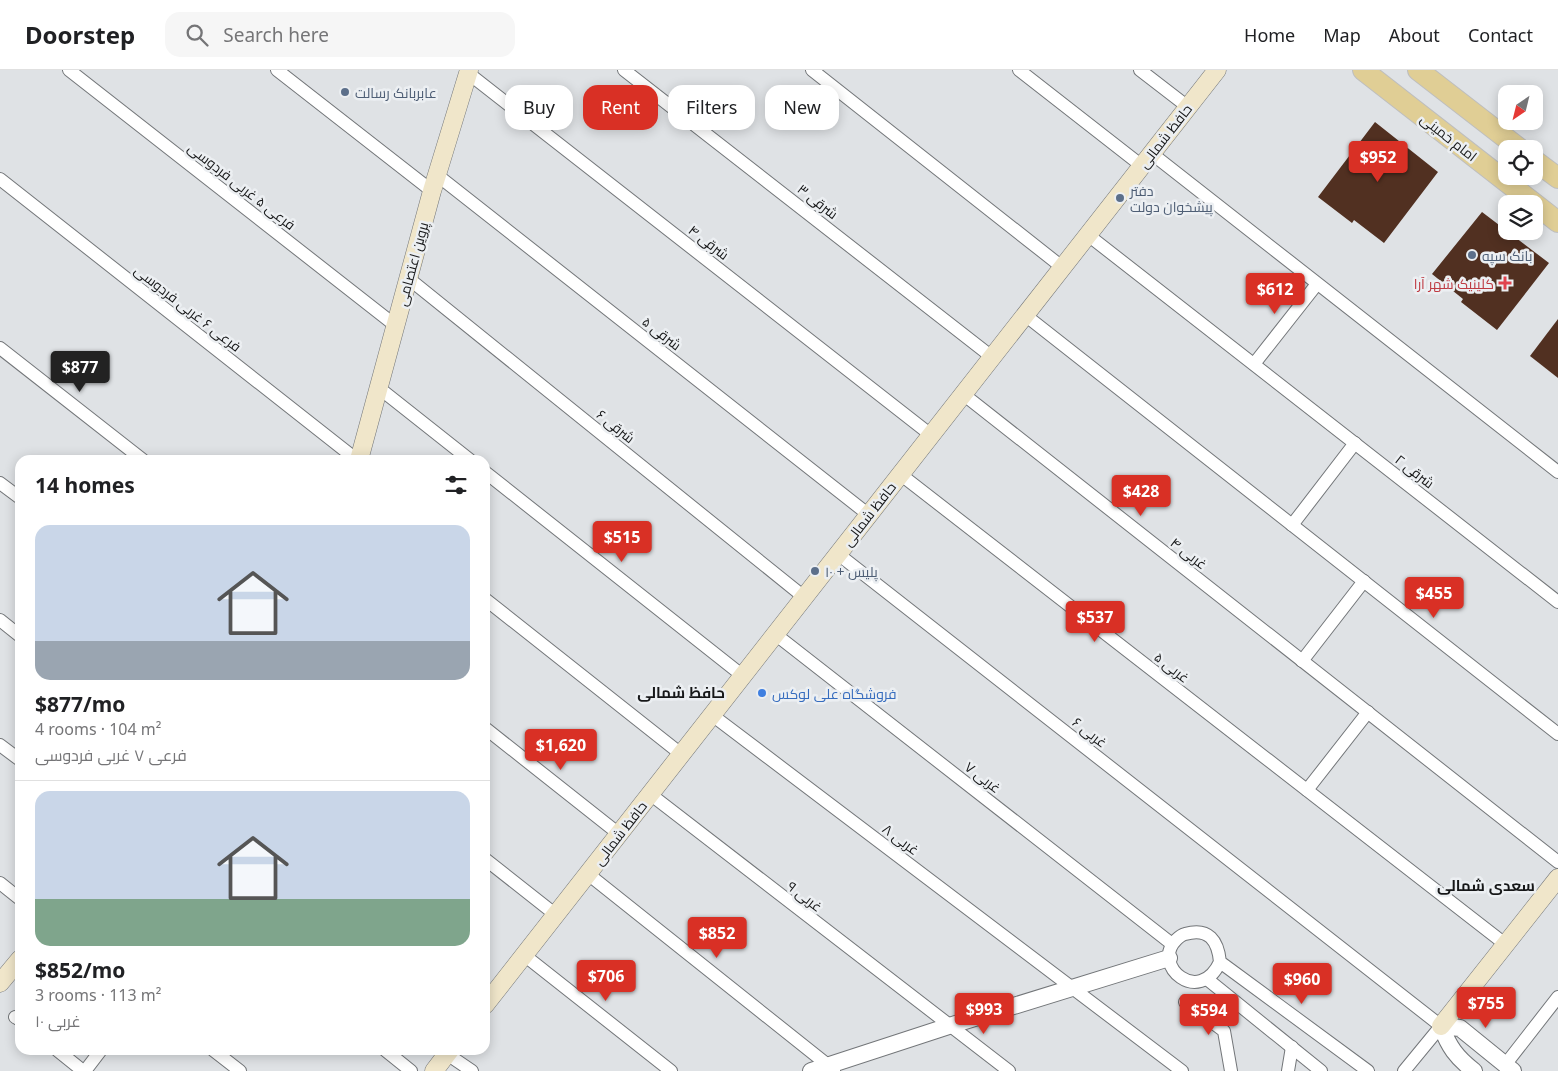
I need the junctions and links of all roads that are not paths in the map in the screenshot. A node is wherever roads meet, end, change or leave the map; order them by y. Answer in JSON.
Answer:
{"nodes":[{"id":1,"x":69,"y":70,"type":"edge"},
{"id":2,"x":277,"y":70,"type":"edge"},
{"id":3,"x":624,"y":70,"type":"edge"},
{"id":4,"x":812,"y":70,"type":"edge"},
{"id":5,"x":1019,"y":70,"type":"edge"},
{"id":6,"x":1140,"y":70,"type":"edge"},
{"id":7,"x":1217,"y":70,"type":"edge"},
{"id":8,"x":1418,"y":70,"type":"edge"},
{"id":9,"x":469,"y":71,"type":"edge"},
{"id":10,"x":1364,"y":71,"type":"edge"},
{"id":11,"x":1188,"y":107,"type":"junction"},
{"id":12,"x":1508,"y":140,"type":"edge"},
{"id":13,"x":1147,"y":160,"type":"junction"},
{"id":14,"x":1543,"y":167,"type":"edge"},
{"id":15,"x":1558,"y":178,"type":"edge"},
{"id":16,"x":0,"y":179,"type":"edge"},
{"id":17,"x":434,"y":183,"type":"junction"},
{"id":18,"x":1558,"y":222,"type":"edge"},
{"id":19,"x":1088,"y":234,"type":"junction"},
{"id":20,"x":1062,"y":267,"type":"junction"},
{"id":21,"x":408,"y":278,"type":"junction"},
{"id":22,"x":1318,"y":284,"type":"junction"},
{"id":23,"x":1026,"y":315,"type":"junction"},
{"id":24,"x":396,"y":326,"type":"junction"},
{"id":25,"x":0,"y":348,"type":"edge"},
{"id":26,"x":992,"y":357,"type":"junction"},
{"id":27,"x":1254,"y":364,"type":"junction"},
{"id":28,"x":379,"y":388,"type":"junction"},
{"id":29,"x":963,"y":394,"type":"junction"},
{"id":30,"x":931,"y":435,"type":"junction"},
{"id":31,"x":1355,"y":443,"type":"junction"},
{"id":32,"x":137,"y":455,"type":"edge"},
{"id":33,"x":352,"y":455,"type":"edge"},
{"id":34,"x":359,"y":455,"type":"edge"},
{"id":35,"x":464,"y":455,"type":"edge"},
{"id":36,"x":1558,"y":472,"type":"edge"},
{"id":37,"x":900,"y":474,"type":"junction"},
{"id":38,"x":490,"y":476,"type":"edge"},
{"id":39,"x":0,"y":483,"type":"edge"},
{"id":40,"x":15,"y":494,"type":"edge"},
{"id":41,"x":868,"y":515,"type":"junction"},
{"id":42,"x":1292,"y":525,"type":"junction"},
{"id":43,"x":838,"y":554,"type":"junction"},
{"id":44,"x":1364,"y":581,"type":"junction"},
{"id":45,"x":804,"y":597,"type":"junction"},
{"id":46,"x":1558,"y":602,"type":"edge"},
{"id":47,"x":490,"y":603,"type":"edge"},
{"id":48,"x":0,"y":620,"type":"edge"},
{"id":49,"x":15,"y":632,"type":"edge"},
{"id":50,"x":775,"y":634,"type":"junction"},
{"id":51,"x":1302,"y":661,"type":"junction"},
{"id":52,"x":743,"y":676,"type":"junction"},
{"id":53,"x":1368,"y":712,"type":"junction"},
{"id":54,"x":712,"y":715,"type":"junction"},
{"id":55,"x":490,"y":732,"type":"edge"},
{"id":56,"x":1558,"y":734,"type":"edge"},
{"id":57,"x":0,"y":745,"type":"edge"},
{"id":58,"x":681,"y":754,"type":"junction"},
{"id":59,"x":15,"y":756,"type":"edge"},
{"id":60,"x":1307,"y":790,"type":"junction"},
{"id":61,"x":650,"y":794,"type":"junction"},
{"id":62,"x":619,"y":834,"type":"junction"},
{"id":63,"x":1558,"y":862,"type":"edge"},
{"id":64,"x":490,"y":863,"type":"edge"},
{"id":65,"x":588,"y":874,"type":"junction"},
{"id":66,"x":1558,"y":878,"type":"edge"},
{"id":67,"x":0,"y":883,"type":"edge"},
{"id":68,"x":15,"y":895,"type":"edge"},
{"id":69,"x":556,"y":915,"type":"junction"},
{"id":70,"x":1505,"y":944,"type":"junction"},
{"id":71,"x":1170,"y":951,"type":"junction"},
{"id":72,"x":524,"y":955,"type":"junction"},
{"id":73,"x":1220,"y":962,"type":"junction"},
{"id":74,"x":15,"y":965,"type":"edge"},
{"id":75,"x":1207,"y":979,"type":"junction"},
{"id":76,"x":0,"y":983,"type":"edge"},
{"id":77,"x":1071,"y":987,"type":"junction"},
{"id":78,"x":490,"y":996,"type":"edge"},
{"id":79,"x":1558,"y":998,"type":"edge"},
{"id":80,"x":1185,"y":1002,"type":"dead end"},
{"id":81,"x":945,"y":1023,"type":"junction"},
{"id":82,"x":1441,"y":1026,"type":"junction"},
{"id":83,"x":1292,"y":1047,"type":"junction"},
{"id":84,"x":63,"y":1055,"type":"edge"},
{"id":85,"x":97,"y":1055,"type":"edge"},
{"id":86,"x":219,"y":1055,"type":"edge"},
{"id":87,"x":391,"y":1055,"type":"edge"},
{"id":88,"x":447,"y":1055,"type":"edge"},
{"id":89,"x":453,"y":1055,"type":"edge"},
{"id":90,"x":832,"y":1068,"type":"edge"},
{"id":91,"x":1509,"y":1068,"type":"edge"},
{"id":92,"x":84,"y":1071,"type":"edge"},
{"id":93,"x":240,"y":1071,"type":"edge"},
{"id":94,"x":411,"y":1071,"type":"edge"},
{"id":95,"x":434,"y":1071,"type":"edge"},
{"id":96,"x":472,"y":1071,"type":"edge"},
{"id":97,"x":671,"y":1071,"type":"edge"},
{"id":98,"x":811,"y":1071,"type":"edge"},
{"id":99,"x":1009,"y":1071,"type":"edge"},
{"id":100,"x":1182,"y":1071,"type":"edge"},
{"id":101,"x":1231,"y":1071,"type":"edge"},
{"id":102,"x":1288,"y":1071,"type":"edge"},
{"id":103,"x":1321,"y":1071,"type":"edge"},
{"id":104,"x":1368,"y":1071,"type":"edge"},
{"id":105,"x":1404,"y":1071,"type":"edge"},
{"id":106,"x":1474,"y":1071,"type":"edge"}],
"edges":[{"from":1,"to":24,"type":"street","name":"فرعی ۵ غربی فردوسی"},
{"from":2,"to":17,"type":"street","name":"۵ شرقی"},
{"from":3,"to":26,"type":"street","name":"۳ شرقی"},
{"from":4,"to":20,"type":"street"},
{"from":5,"to":13,"type":"street"},
{"from":6,"to":11,"type":"street"},
{"from":7,"to":11,"type":"main road","name":"حافظ شمالی"},
{"from":8,"to":12,"type":"main road"},
{"from":9,"to":17,"type":"main road","name":"پروین اعتصامی"},
{"from":9,"to":30,"type":"street","name":"۴ شرقی"},
{"from":10,"to":18,"type":"main road","name":"امام خمینی"},
{"from":11,"to":13,"type":"main road","name":"حافظ شمالی"},
{"from":13,"to":19,"type":"main road","name":"حافظ شمالی"},
{"from":13,"to":22,"type":"street"},
{"from":14,"to":15,"type":"main road"},
{"from":16,"to":33,"type":"street","name":"فرعی ۶ غربی فردوسی"},
{"from":17,"to":21,"type":"main road","name":"پروین اعتصامی"},
{"from":17,"to":41,"type":"street","name":"۵ شرقی"},
{"from":19,"to":20,"type":"main road","name":"حافظ شمالی"},
{"from":19,"to":27,"type":"street","name":"۲ شرقی"},
{"from":20,"to":23,"type":"main road","name":"حافظ شمالی"},
{"from":21,"to":24,"type":"main road","name":"پروین اعتصامی"},
{"from":21,"to":45,"type":"street","name":"۶ شرقی"},
{"from":22,"to":27,"type":"street"},
{"from":22,"to":36,"type":"street"},
{"from":23,"to":26,"type":"main road","name":"حافظ شمالی"},
{"from":23,"to":42,"type":"street"},
{"from":24,"to":28,"type":"main road","name":"پروین اعتصامی"},
{"from":25,"to":32,"type":"street"},
{"from":26,"to":29,"type":"main road","name":"حافظ شمالی"},
{"from":27,"to":31,"type":"street","name":"۲ شرقی"},
{"from":28,"to":34,"type":"main road","name":"پروین اعتصامی"},
{"from":28,"to":35,"type":"street"},
{"from":29,"to":30,"type":"main road","name":"حافظ شمالی"},
{"from":29,"to":51,"type":"street","name":"۴ غربی"},
{"from":30,"to":37,"type":"main road","name":"حافظ شمالی"},
{"from":31,"to":42,"type":"street"},
{"from":31,"to":46,"type":"street","name":"۲ شرقی"},
{"from":37,"to":41,"type":"main road","name":"حافظ شمالی"},
{"from":37,"to":60,"type":"street","name":"۵ غربی"},
{"from":38,"to":52,"type":"street"},
{"from":39,"to":40,"type":"street"},
{"from":41,"to":43,"type":"main road","name":"حافظ شمالی"},
{"from":42,"to":44,"type":"street"},
{"from":43,"to":45,"type":"main road","name":"حافظ شمالی"},
{"from":43,"to":82,"type":"street","name":"۶ غربی"},
{"from":44,"to":51,"type":"street"},
{"from":44,"to":56,"type":"street"},
{"from":45,"to":50,"type":"main road","name":"حافظ شمالی"},
{"from":47,"to":58,"type":"street"},
{"from":48,"to":49,"type":"street"},
{"from":50,"to":52,"type":"main road","name":"حافظ شمالی"},
{"from":50,"to":71,"type":"street","name":"۷ غربی"},
{"from":51,"to":53,"type":"street"},
{"from":52,"to":54,"type":"main road","name":"حافظ شمالی"},
{"from":53,"to":60,"type":"street"},
{"from":53,"to":63,"type":"street"},
{"from":54,"to":58,"type":"main road","name":"حافظ شمالی"},
{"from":54,"to":77,"type":"street","name":"۸ غربی"},
{"from":55,"to":62,"type":"street"},
{"from":57,"to":59,"type":"street"},
{"from":58,"to":61,"type":"main road","name":"حافظ شمالی"},
{"from":60,"to":70,"type":"street"},
{"from":61,"to":62,"type":"main road","name":"حافظ شمالی"},
{"from":61,"to":81,"type":"street","name":"۹ غربی"},
{"from":62,"to":65,"type":"main road","name":"حافظ شمالی"},
{"from":64,"to":69,"type":"street"},
{"from":65,"to":69,"type":"main road","name":"حافظ شمالی"},
{"from":65,"to":90,"type":"street"},
{"from":66,"to":70,"type":"main road"},
{"from":67,"to":68,"type":"street"},
{"from":69,"to":72,"type":"main road","name":"حافظ شمالی"},
{"from":70,"to":82,"type":"main road"},
{"from":71,"to":73,"type":"street"},
{"from":71,"to":75,"type":"street"},
{"from":71,"to":77,"type":"street"},
{"from":72,"to":78,"type":"main road","name":"حافظ شمالی"},
{"from":72,"to":97,"type":"street"},
{"from":73,"to":75,"type":"street"},
{"from":73,"to":104,"type":"street"},
{"from":74,"to":76,"type":"main road"},
{"from":75,"to":83,"type":"street"},
{"from":77,"to":81,"type":"street"},
{"from":77,"to":100,"type":"street","name":"۸ غربی"},
{"from":79,"to":91,"type":"street"},
{"from":80,"to":101,"type":"street"},
{"from":81,"to":90,"type":"street"},
{"from":81,"to":99,"type":"street"},
{"from":82,"to":91,"type":"street"},
{"from":82,"to":105,"type":"street"},
{"from":82,"to":106,"type":"street"},
{"from":83,"to":102,"type":"street"},
{"from":83,"to":103,"type":"street"},
{"from":84,"to":92,"type":"street"},
{"from":85,"to":92,"type":"street"},
{"from":86,"to":93,"type":"street"},
{"from":87,"to":94,"type":"street"},
{"from":88,"to":95,"type":"main road"},
{"from":89,"to":96,"type":"street"},
{"from":90,"to":98,"type":"street"}]}
